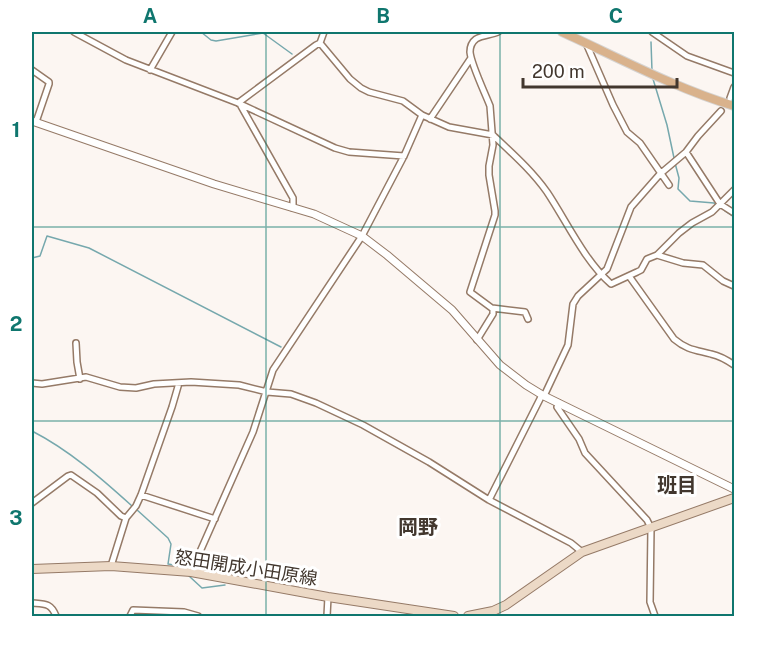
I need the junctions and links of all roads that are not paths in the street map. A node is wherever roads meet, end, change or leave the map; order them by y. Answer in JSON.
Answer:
{"nodes":[{"id":1,"x":74,"y":32,"type":"edge"},
{"id":2,"x":172,"y":32,"type":"edge"},
{"id":3,"x":324,"y":32,"type":"edge"},
{"id":4,"x":498,"y":32,"type":"edge"},
{"id":5,"x":562,"y":32,"type":"edge"},
{"id":6,"x":652,"y":32,"type":"edge"},
{"id":7,"x":320,"y":43,"type":"junction"},
{"id":8,"x":586,"y":43,"type":"junction"},
{"id":9,"x":471,"y":58,"type":"junction"},
{"id":10,"x":32,"y":70,"type":"edge"},
{"id":11,"x":150,"y":70,"type":"junction"},
{"id":12,"x":735,"y":74,"type":"edge"},
{"id":13,"x":735,"y":87,"type":"edge"},
{"id":14,"x":732,"y":102,"type":"edge"},
{"id":15,"x":239,"y":104,"type":"junction"},
{"id":16,"x":721,"y":111,"type":"dead end"},
{"id":17,"x":423,"y":115,"type":"junction"},
{"id":18,"x":430,"y":119,"type":"junction"},
{"id":19,"x":34,"y":121,"type":"edge"},
{"id":20,"x":492,"y":135,"type":"junction"},
{"id":21,"x":686,"y":152,"type":"junction"},
{"id":22,"x":404,"y":156,"type":"junction"},
{"id":23,"x":660,"y":174,"type":"junction"},
{"id":24,"x":669,"y":185,"type":"dead end"},
{"id":25,"x":735,"y":190,"type":"edge"},
{"id":26,"x":720,"y":204,"type":"junction"},
{"id":27,"x":293,"y":208,"type":"junction"},
{"id":28,"x":735,"y":213,"type":"edge"},
{"id":29,"x":362,"y":236,"type":"junction"},
{"id":30,"x":657,"y":255,"type":"junction"},
{"id":31,"x":602,"y":273,"type":"junction"},
{"id":32,"x":630,"y":276,"type":"junction"},
{"id":33,"x":735,"y":286,"type":"edge"},
{"id":34,"x":492,"y":308,"type":"junction"},
{"id":35,"x":528,"y":320,"type":"dead end"},
{"id":36,"x":477,"y":340,"type":"junction"},
{"id":37,"x":76,"y":344,"type":"dead end"},
{"id":38,"x":735,"y":364,"type":"edge"},
{"id":39,"x":80,"y":379,"type":"junction"},
{"id":40,"x":32,"y":383,"type":"edge"},
{"id":41,"x":179,"y":383,"type":"junction"},
{"id":42,"x":267,"y":393,"type":"junction"},
{"id":43,"x":543,"y":396,"type":"junction"},
{"id":44,"x":559,"y":403,"type":"junction"},
{"id":45,"x":735,"y":489,"type":"edge"},
{"id":46,"x":141,"y":495,"type":"junction"},
{"id":47,"x":735,"y":498,"type":"edge"},
{"id":48,"x":489,"y":500,"type":"junction"},
{"id":49,"x":32,"y":503,"type":"edge"},
{"id":50,"x":126,"y":518,"type":"junction"},
{"id":51,"x":215,"y":519,"type":"junction"},
{"id":52,"x":651,"y":528,"type":"junction"},
{"id":53,"x":582,"y":552,"type":"junction"},
{"id":54,"x":111,"y":566,"type":"junction"},
{"id":55,"x":32,"y":569,"type":"edge"},
{"id":56,"x":191,"y":572,"type":"junction"},
{"id":57,"x":328,"y":597,"type":"junction"},
{"id":58,"x":32,"y":603,"type":"edge"},
{"id":59,"x":56,"y":616,"type":"edge"},
{"id":60,"x":130,"y":616,"type":"edge"},
{"id":61,"x":198,"y":616,"type":"edge"},
{"id":62,"x":327,"y":616,"type":"edge"},
{"id":63,"x":454,"y":616,"type":"edge"},
{"id":64,"x":468,"y":616,"type":"edge"},
{"id":65,"x":479,"y":616,"type":"edge"},
{"id":66,"x":655,"y":616,"type":"edge"}],
"edges":[{"from":1,"to":11,"type":"street"},
{"from":2,"to":11,"type":"street"},
{"from":3,"to":7,"type":"street"},
{"from":4,"to":9,"type":"street"},
{"from":5,"to":8,"type":"main road"},
{"from":6,"to":12,"type":"street"},
{"from":7,"to":15,"type":"street"},
{"from":7,"to":17,"type":"street"},
{"from":8,"to":14,"type":"main road"},
{"from":8,"to":23,"type":"street"},
{"from":9,"to":18,"type":"street"},
{"from":9,"to":20,"type":"street"},
{"from":10,"to":19,"type":"street"},
{"from":11,"to":15,"type":"street"},
{"from":13,"to":14,"type":"street"},
{"from":15,"to":22,"type":"street"},
{"from":15,"to":27,"type":"street"},
{"from":16,"to":21,"type":"street"},
{"from":17,"to":18,"type":"street"},
{"from":17,"to":22,"type":"street"},
{"from":18,"to":20,"type":"street"},
{"from":19,"to":27,"type":"street"},
{"from":20,"to":31,"type":"street"},
{"from":20,"to":34,"type":"street"},
{"from":21,"to":23,"type":"street"},
{"from":21,"to":26,"type":"street"},
{"from":22,"to":29,"type":"street"},
{"from":23,"to":24,"type":"street"},
{"from":23,"to":31,"type":"street"},
{"from":25,"to":26,"type":"street"},
{"from":26,"to":28,"type":"street"},
{"from":26,"to":30,"type":"street"},
{"from":27,"to":29,"type":"street"},
{"from":29,"to":36,"type":"street"},
{"from":29,"to":42,"type":"street"},
{"from":30,"to":32,"type":"street"},
{"from":30,"to":33,"type":"street"},
{"from":31,"to":32,"type":"street"},
{"from":31,"to":43,"type":"street"},
{"from":32,"to":38,"type":"street"},
{"from":34,"to":35,"type":"street"},
{"from":34,"to":36,"type":"street"},
{"from":36,"to":43,"type":"street"},
{"from":37,"to":39,"type":"street"},
{"from":39,"to":40,"type":"street"},
{"from":39,"to":41,"type":"street"},
{"from":41,"to":42,"type":"street"},
{"from":41,"to":46,"type":"street"},
{"from":42,"to":48,"type":"street"},
{"from":42,"to":51,"type":"street"},
{"from":43,"to":44,"type":"street"},
{"from":43,"to":48,"type":"street"},
{"from":44,"to":45,"type":"street"},
{"from":44,"to":52,"type":"street"},
{"from":46,"to":50,"type":"street"},
{"from":46,"to":51,"type":"street"},
{"from":47,"to":52,"type":"main road"},
{"from":48,"to":53,"type":"street"},
{"from":49,"to":50,"type":"street"},
{"from":50,"to":54,"type":"street"},
{"from":51,"to":56,"type":"street"},
{"from":52,"to":53,"type":"main road"},
{"from":52,"to":66,"type":"street"},
{"from":53,"to":65,"type":"main road"},
{"from":54,"to":55,"type":"main road","name":"怒田開成小田原線"},
{"from":54,"to":56,"type":"main road","name":"怒田開成小田原線"},
{"from":56,"to":57,"type":"main road","name":"怒田開成小田原線"},
{"from":57,"to":62,"type":"street"},
{"from":57,"to":63,"type":"main road","name":"怒田開成小田原線"},
{"from":58,"to":59,"type":"street"},
{"from":60,"to":61,"type":"street"},
{"from":64,"to":65,"type":"main road"}]}
